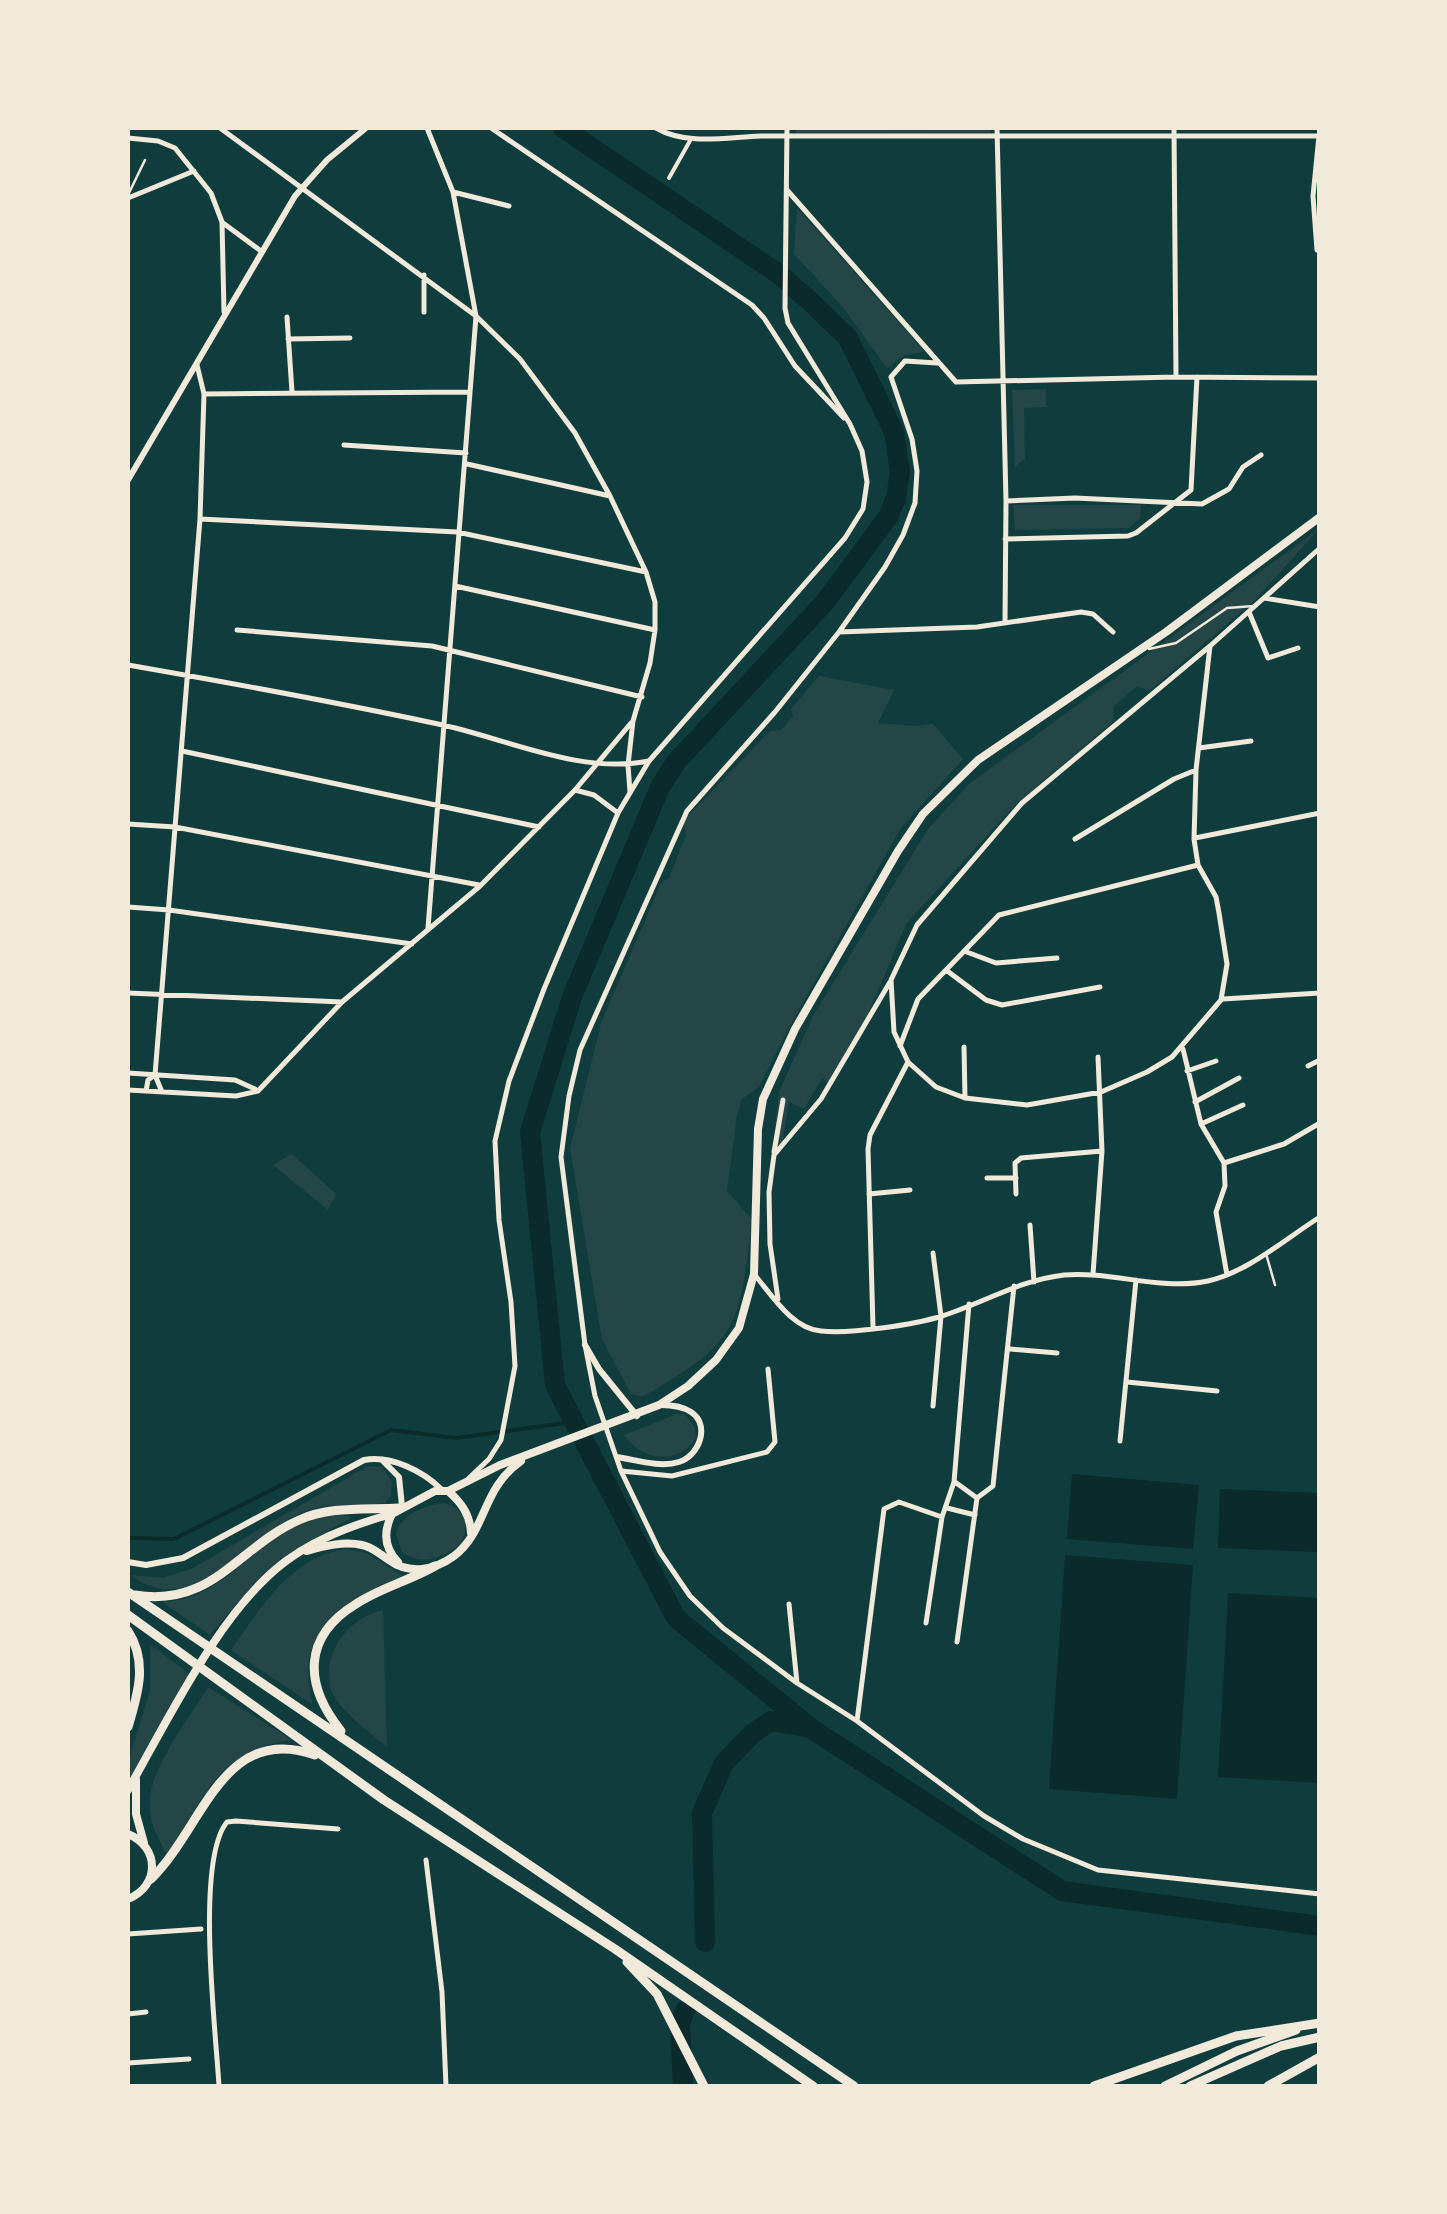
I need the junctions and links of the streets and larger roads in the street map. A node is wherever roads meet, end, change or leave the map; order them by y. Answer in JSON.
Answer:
{"nodes":[{"id":1,"x":220,"y":128,"type":"edge"},
{"id":2,"x":366,"y":128,"type":"edge"},
{"id":3,"x":427,"y":128,"type":"edge"},
{"id":4,"x":491,"y":128,"type":"edge"},
{"id":5,"x":656,"y":128,"type":"edge"},
{"id":6,"x":691,"y":128,"type":"edge"},
{"id":7,"x":787,"y":128,"type":"edge"},
{"id":8,"x":997,"y":128,"type":"edge"},
{"id":9,"x":1174,"y":128,"type":"edge"},
{"id":10,"x":1286,"y":128,"type":"edge"},
{"id":11,"x":787,"y":136,"type":"junction"},
{"id":12,"x":997,"y":136,"type":"junction"},
{"id":13,"x":1174,"y":136,"type":"junction"},
{"id":14,"x":1284,"y":136,"type":"junction"},
{"id":15,"x":1319,"y":136,"type":"edge"},
{"id":16,"x":128,"y":138,"type":"edge"},
{"id":17,"x":691,"y":139,"type":"junction"},
{"id":18,"x":196,"y":170,"type":"junction"},
{"id":19,"x":669,"y":178,"type":"dead end"},
{"id":20,"x":787,"y":190,"type":"junction"},
{"id":21,"x":453,"y":192,"type":"junction"},
{"id":22,"x":128,"y":198,"type":"edge"},
{"id":23,"x":508,"y":206,"type":"dead end"},
{"id":24,"x":222,"y":222,"type":"junction"},
{"id":25,"x":260,"y":250,"type":"junction"},
{"id":26,"x":1316,"y":250,"type":"dead end"},
{"id":27,"x":424,"y":275,"type":"junction"},
{"id":28,"x":224,"y":312,"type":"junction"},
{"id":29,"x":424,"y":312,"type":"dead end"},
{"id":30,"x":476,"y":316,"type":"junction"},
{"id":31,"x":287,"y":317,"type":"dead end"},
{"id":32,"x":350,"y":338,"type":"dead end"},
{"id":33,"x":288,"y":339,"type":"junction"},
{"id":34,"x":196,"y":362,"type":"junction"},
{"id":35,"x":937,"y":362,"type":"junction"},
{"id":36,"x":1176,"y":377,"type":"junction"},
{"id":37,"x":1197,"y":378,"type":"junction"},
{"id":38,"x":1320,"y":378,"type":"edge"},
{"id":39,"x":1002,"y":381,"type":"junction"},
{"id":40,"x":292,"y":392,"type":"junction"},
{"id":41,"x":470,"y":392,"type":"junction"},
{"id":42,"x":204,"y":394,"type":"junction"},
{"id":43,"x":850,"y":424,"type":"junction"},
{"id":44,"x":344,"y":445,"type":"dead end"},
{"id":45,"x":466,"y":453,"type":"junction"},
{"id":46,"x":1261,"y":455,"type":"dead end"},
{"id":47,"x":466,"y":464,"type":"junction"},
{"id":48,"x":128,"y":480,"type":"edge"},
{"id":49,"x":610,"y":496,"type":"junction"},
{"id":50,"x":1006,"y":500,"type":"junction"},
{"id":51,"x":1176,"y":502,"type":"junction"},
{"id":52,"x":1320,"y":517,"type":"edge"},
{"id":53,"x":200,"y":519,"type":"junction"},
{"id":54,"x":457,"y":532,"type":"junction"},
{"id":55,"x":1006,"y":539,"type":"junction"},
{"id":56,"x":1320,"y":548,"type":"edge"},
{"id":57,"x":646,"y":572,"type":"junction"},
{"id":58,"x":455,"y":586,"type":"junction"},
{"id":59,"x":1264,"y":598,"type":"junction"},
{"id":60,"x":1320,"y":607,"type":"edge"},
{"id":61,"x":1249,"y":612,"type":"junction"},
{"id":62,"x":1005,"y":623,"type":"junction"},
{"id":63,"x":237,"y":630,"type":"dead end"},
{"id":64,"x":655,"y":630,"type":"junction"},
{"id":65,"x":839,"y":632,"type":"junction"},
{"id":66,"x":1114,"y":632,"type":"dead end"},
{"id":67,"x":1210,"y":646,"type":"junction"},
{"id":68,"x":1298,"y":648,"type":"dead end"},
{"id":69,"x":448,"y":651,"type":"junction"},
{"id":70,"x":128,"y":665,"type":"edge"},
{"id":71,"x":189,"y":676,"type":"junction"},
{"id":72,"x":642,"y":697,"type":"junction"},
{"id":73,"x":633,"y":721,"type":"junction"},
{"id":74,"x":442,"y":725,"type":"junction"},
{"id":75,"x":1251,"y":741,"type":"dead end"},
{"id":76,"x":1199,"y":748,"type":"junction"},
{"id":77,"x":182,"y":751,"type":"junction"},
{"id":78,"x":649,"y":761,"type":"junction"},
{"id":79,"x":597,"y":765,"type":"junction"},
{"id":80,"x":628,"y":766,"type":"junction"},
{"id":81,"x":1196,"y":770,"type":"junction"},
{"id":82,"x":575,"y":790,"type":"junction"},
{"id":83,"x":630,"y":792,"type":"junction"},
{"id":84,"x":437,"y":804,"type":"junction"},
{"id":85,"x":618,"y":813,"type":"junction"},
{"id":86,"x":1320,"y":814,"type":"edge"},
{"id":87,"x":128,"y":824,"type":"edge"},
{"id":88,"x":539,"y":827,"type":"junction"},
{"id":89,"x":175,"y":828,"type":"junction"},
{"id":90,"x":1194,"y":838,"type":"junction"},
{"id":91,"x":1075,"y":839,"type":"dead end"},
{"id":92,"x":1198,"y":865,"type":"junction"},
{"id":93,"x":430,"y":875,"type":"junction"},
{"id":94,"x":480,"y":886,"type":"junction"},
{"id":95,"x":128,"y":908,"type":"edge"},
{"id":96,"x":169,"y":910,"type":"junction"},
{"id":97,"x":428,"y":928,"type":"junction"},
{"id":98,"x":412,"y":944,"type":"junction"},
{"id":99,"x":964,"y":951,"type":"junction"},
{"id":100,"x":1057,"y":958,"type":"dead end"},
{"id":101,"x":946,"y":970,"type":"junction"},
{"id":102,"x":891,"y":980,"type":"junction"},
{"id":103,"x":1100,"y":987,"type":"dead end"},
{"id":104,"x":128,"y":993,"type":"edge"},
{"id":105,"x":1320,"y":993,"type":"edge"},
{"id":106,"x":160,"y":995,"type":"junction"},
{"id":107,"x":1221,"y":1000,"type":"junction"},
{"id":108,"x":342,"y":1002,"type":"junction"},
{"id":109,"x":964,"y":1047,"type":"dead end"},
{"id":110,"x":1183,"y":1047,"type":"junction"},
{"id":111,"x":899,"y":1049,"type":"junction"},
{"id":112,"x":1098,"y":1057,"type":"dead end"},
{"id":113,"x":1216,"y":1060,"type":"dead end"},
{"id":114,"x":1320,"y":1060,"type":"edge"},
{"id":115,"x":908,"y":1062,"type":"junction"},
{"id":116,"x":1308,"y":1066,"type":"dead end"},
{"id":117,"x":1187,"y":1071,"type":"junction"},
{"id":118,"x":128,"y":1073,"type":"edge"},
{"id":119,"x":155,"y":1075,"type":"junction"},
{"id":120,"x":1239,"y":1078,"type":"dead end"},
{"id":121,"x":128,"y":1090,"type":"edge"},
{"id":122,"x":146,"y":1090,"type":"junction"},
{"id":123,"x":258,"y":1091,"type":"junction"},
{"id":124,"x":162,"y":1092,"type":"junction"},
{"id":125,"x":1101,"y":1092,"type":"junction"},
{"id":126,"x":965,"y":1098,"type":"junction"},
{"id":127,"x":783,"y":1100,"type":"dead end"},
{"id":128,"x":1195,"y":1102,"type":"junction"},
{"id":129,"x":1243,"y":1105,"type":"dead end"},
{"id":130,"x":1320,"y":1123,"type":"edge"},
{"id":131,"x":1201,"y":1124,"type":"junction"},
{"id":132,"x":1102,"y":1151,"type":"junction"},
{"id":133,"x":774,"y":1155,"type":"junction"},
{"id":134,"x":1224,"y":1163,"type":"junction"},
{"id":135,"x":987,"y":1178,"type":"dead end"},
{"id":136,"x":1016,"y":1178,"type":"junction"},
{"id":137,"x":910,"y":1190,"type":"dead end"},
{"id":138,"x":868,"y":1194,"type":"junction"},
{"id":139,"x":1016,"y":1194,"type":"dead end"},
{"id":140,"x":1320,"y":1217,"type":"edge"},
{"id":141,"x":1030,"y":1224,"type":"dead end"},
{"id":142,"x":933,"y":1253,"type":"dead end"},
{"id":143,"x":754,"y":1274,"type":"junction"},
{"id":144,"x":1092,"y":1274,"type":"junction"},
{"id":145,"x":1227,"y":1274,"type":"junction"},
{"id":146,"x":1136,"y":1280,"type":"junction"},
{"id":147,"x":1034,"y":1282,"type":"junction"},
{"id":148,"x":1014,"y":1286,"type":"junction"},
{"id":149,"x":778,"y":1302,"type":"junction"},
{"id":150,"x":969,"y":1304,"type":"junction"},
{"id":151,"x":941,"y":1316,"type":"junction"},
{"id":152,"x":873,"y":1327,"type":"junction"},
{"id":153,"x":585,"y":1345,"type":"junction"},
{"id":154,"x":1010,"y":1349,"type":"junction"},
{"id":155,"x":1057,"y":1353,"type":"dead end"},
{"id":156,"x":768,"y":1369,"type":"dead end"},
{"id":157,"x":1127,"y":1382,"type":"junction"},
{"id":158,"x":1217,"y":1391,"type":"dead end"},
{"id":159,"x":660,"y":1405,"type":"junction"},
{"id":160,"x":933,"y":1406,"type":"dead end"},
{"id":161,"x":638,"y":1416,"type":"junction"},
{"id":162,"x":1120,"y":1441,"type":"dead end"},
{"id":163,"x":533,"y":1455,"type":"junction"},
{"id":164,"x":617,"y":1456,"type":"junction"},
{"id":165,"x":378,"y":1458,"type":"junction"},
{"id":166,"x":620,"y":1471,"type":"junction"},
{"id":167,"x":467,"y":1480,"type":"junction"},
{"id":168,"x":954,"y":1482,"type":"junction"},
{"id":169,"x":445,"y":1491,"type":"junction"},
{"id":170,"x":977,"y":1498,"type":"junction"},
{"id":171,"x":947,"y":1508,"type":"junction"},
{"id":172,"x":398,"y":1509,"type":"junction"},
{"id":173,"x":975,"y":1515,"type":"junction"},
{"id":174,"x":942,"y":1517,"type":"junction"},
{"id":175,"x":472,"y":1537,"type":"junction"},
{"id":176,"x":294,"y":1555,"type":"junction"},
{"id":177,"x":128,"y":1562,"type":"edge"},
{"id":178,"x":434,"y":1566,"type":"junction"},
{"id":179,"x":411,"y":1569,"type":"junction"},
{"id":180,"x":130,"y":1593,"type":"edge"},
{"id":181,"x":788,"y":1604,"type":"dead end"},
{"id":182,"x":128,"y":1616,"type":"edge"},
{"id":183,"x":926,"y":1623,"type":"dead end"},
{"id":184,"x":128,"y":1631,"type":"edge"},
{"id":185,"x":957,"y":1642,"type":"dead end"},
{"id":186,"x":797,"y":1683,"type":"junction"},
{"id":187,"x":857,"y":1722,"type":"junction"},
{"id":188,"x":128,"y":1727,"type":"edge"},
{"id":189,"x":354,"y":1744,"type":"junction"},
{"id":190,"x":334,"y":1765,"type":"junction"},
{"id":191,"x":137,"y":1774,"type":"junction"},
{"id":192,"x":128,"y":1790,"type":"edge"},
{"id":193,"x":338,"y":1829,"type":"dead end"},
{"id":194,"x":128,"y":1834,"type":"edge"},
{"id":195,"x":144,"y":1843,"type":"junction"},
{"id":196,"x":426,"y":1860,"type":"dead end"},
{"id":197,"x":151,"y":1879,"type":"junction"},
{"id":198,"x":1320,"y":1894,"type":"edge"},
{"id":199,"x":128,"y":1899,"type":"edge"},
{"id":200,"x":201,"y":1929,"type":"dead end"},
{"id":201,"x":128,"y":1934,"type":"edge"},
{"id":202,"x":614,"y":1949,"type":"junction"},
{"id":203,"x":146,"y":2012,"type":"dead end"},
{"id":204,"x":128,"y":2014,"type":"edge"},
{"id":205,"x":1319,"y":2023,"type":"edge"},
{"id":206,"x":1320,"y":2037,"type":"edge"},
{"id":207,"x":1320,"y":2056,"type":"edge"},
{"id":208,"x":189,"y":2059,"type":"dead end"},
{"id":209,"x":128,"y":2063,"type":"edge"},
{"id":210,"x":218,"y":2086,"type":"edge"},
{"id":211,"x":446,"y":2086,"type":"edge"},
{"id":212,"x":704,"y":2086,"type":"edge"},
{"id":213,"x":813,"y":2086,"type":"edge"},
{"id":214,"x":854,"y":2086,"type":"edge"},
{"id":215,"x":1094,"y":2086,"type":"edge"},
{"id":216,"x":1165,"y":2086,"type":"edge"},
{"id":217,"x":1190,"y":2086,"type":"edge"},
{"id":218,"x":1268,"y":2086,"type":"edge"}],
"edges":[{"from":1,"to":27,"type":"street"},
{"from":2,"to":25,"type":"main road"},
{"from":3,"to":21,"type":"street"},
{"from":4,"to":43,"type":"street"},
{"from":5,"to":17,"type":"street"},
{"from":6,"to":17,"type":"street"},
{"from":7,"to":11,"type":"street"},
{"from":8,"to":12,"type":"street"},
{"from":9,"to":13,"type":"street"},
{"from":10,"to":14,"type":"street"},
{"from":11,"to":12,"type":"street"},
{"from":11,"to":17,"type":"street"},
{"from":11,"to":20,"type":"street"},
{"from":12,"to":13,"type":"street"},
{"from":12,"to":39,"type":"street"},
{"from":13,"to":14,"type":"street"},
{"from":13,"to":36,"type":"street"},
{"from":14,"to":15,"type":"street"},
{"from":15,"to":26,"type":"street"},
{"from":16,"to":18,"type":"street"},
{"from":17,"to":19,"type":"street"},
{"from":18,"to":22,"type":"street"},
{"from":18,"to":24,"type":"street"},
{"from":20,"to":35,"type":"street"},
{"from":20,"to":43,"type":"street"},
{"from":21,"to":23,"type":"street"},
{"from":21,"to":30,"type":"street"},
{"from":24,"to":25,"type":"street"},
{"from":24,"to":28,"type":"street"},
{"from":25,"to":28,"type":"main road"},
{"from":27,"to":29,"type":"street"},
{"from":27,"to":30,"type":"street"},
{"from":28,"to":34,"type":"main road"},
{"from":30,"to":41,"type":"street"},
{"from":30,"to":49,"type":"street"},
{"from":31,"to":33,"type":"street"},
{"from":32,"to":33,"type":"street"},
{"from":33,"to":40,"type":"street"},
{"from":34,"to":42,"type":"street"},
{"from":34,"to":48,"type":"main road"},
{"from":35,"to":39,"type":"street"},
{"from":35,"to":65,"type":"street"},
{"from":36,"to":37,"type":"street"},
{"from":36,"to":39,"type":"street"},
{"from":37,"to":38,"type":"street"},
{"from":37,"to":51,"type":"street"},
{"from":39,"to":50,"type":"street"},
{"from":40,"to":41,"type":"street"},
{"from":40,"to":42,"type":"street"},
{"from":41,"to":45,"type":"street"},
{"from":42,"to":53,"type":"street"},
{"from":43,"to":78,"type":"street"},
{"from":44,"to":45,"type":"street"},
{"from":45,"to":47,"type":"street"},
{"from":46,"to":51,"type":"street"},
{"from":47,"to":49,"type":"street"},
{"from":47,"to":54,"type":"street"},
{"from":49,"to":57,"type":"street"},
{"from":50,"to":51,"type":"street"},
{"from":50,"to":55,"type":"street"},
{"from":51,"to":55,"type":"street"},
{"from":52,"to":143,"type":"main road"},
{"from":53,"to":54,"type":"street"},
{"from":53,"to":71,"type":"street"},
{"from":54,"to":57,"type":"street"},
{"from":54,"to":58,"type":"street"},
{"from":55,"to":62,"type":"street"},
{"from":56,"to":59,"type":"street"},
{"from":57,"to":64,"type":"street"},
{"from":58,"to":64,"type":"street"},
{"from":58,"to":69,"type":"street"},
{"from":59,"to":60,"type":"street"},
{"from":59,"to":61,"type":"street"},
{"from":61,"to":67,"type":"street"},
{"from":61,"to":68,"type":"street"},
{"from":62,"to":65,"type":"street"},
{"from":62,"to":66,"type":"street"},
{"from":63,"to":69,"type":"street"},
{"from":64,"to":72,"type":"street"},
{"from":65,"to":153,"type":"street"},
{"from":67,"to":76,"type":"street"},
{"from":67,"to":102,"type":"street"},
{"from":69,"to":72,"type":"street"},
{"from":69,"to":74,"type":"street"},
{"from":70,"to":71,"type":"street"},
{"from":71,"to":74,"type":"street"},
{"from":71,"to":77,"type":"street"},
{"from":72,"to":73,"type":"street"},
{"from":73,"to":79,"type":"street"},
{"from":73,"to":80,"type":"street"},
{"from":74,"to":79,"type":"street"},
{"from":74,"to":84,"type":"street"},
{"from":75,"to":76,"type":"street"},
{"from":76,"to":81,"type":"street"},
{"from":77,"to":84,"type":"street"},
{"from":77,"to":89,"type":"street"},
{"from":78,"to":80,"type":"street"},
{"from":78,"to":83,"type":"street"},
{"from":79,"to":80,"type":"street"},
{"from":79,"to":82,"type":"street"},
{"from":80,"to":83,"type":"street"},
{"from":81,"to":90,"type":"street"},
{"from":81,"to":91,"type":"street"},
{"from":82,"to":85,"type":"street"},
{"from":82,"to":88,"type":"street"},
{"from":83,"to":85,"type":"street"},
{"from":84,"to":88,"type":"street"},
{"from":84,"to":93,"type":"street"},
{"from":85,"to":167,"type":"street"},
{"from":86,"to":90,"type":"street"},
{"from":87,"to":89,"type":"street"},
{"from":88,"to":94,"type":"street"},
{"from":89,"to":93,"type":"street"},
{"from":89,"to":96,"type":"street"},
{"from":90,"to":92,"type":"street"},
{"from":92,"to":99,"type":"street"},
{"from":92,"to":107,"type":"street"},
{"from":93,"to":94,"type":"street"},
{"from":93,"to":97,"type":"street"},
{"from":94,"to":97,"type":"street"},
{"from":95,"to":96,"type":"street"},
{"from":96,"to":98,"type":"street"},
{"from":96,"to":106,"type":"street"},
{"from":97,"to":98,"type":"street"},
{"from":98,"to":108,"type":"street"},
{"from":99,"to":100,"type":"street"},
{"from":99,"to":101,"type":"street"},
{"from":101,"to":103,"type":"street"},
{"from":101,"to":111,"type":"street"},
{"from":102,"to":111,"type":"street"},
{"from":102,"to":133,"type":"street"},
{"from":104,"to":106,"type":"street"},
{"from":105,"to":107,"type":"street"},
{"from":106,"to":108,"type":"street"},
{"from":106,"to":119,"type":"street"},
{"from":107,"to":110,"type":"street"},
{"from":108,"to":123,"type":"street"},
{"from":109,"to":126,"type":"street"},
{"from":110,"to":117,"type":"street"},
{"from":110,"to":125,"type":"street"},
{"from":111,"to":115,"type":"street"},
{"from":112,"to":125,"type":"street"},
{"from":113,"to":117,"type":"street"},
{"from":114,"to":116,"type":"street"},
{"from":115,"to":126,"type":"street"},
{"from":115,"to":138,"type":"street"},
{"from":117,"to":128,"type":"street"},
{"from":118,"to":119,"type":"street"},
{"from":119,"to":122,"type":"street"},
{"from":119,"to":123,"type":"street"},
{"from":119,"to":124,"type":"street"},
{"from":120,"to":128,"type":"street"},
{"from":121,"to":122,"type":"street"},
{"from":122,"to":124,"type":"street"},
{"from":123,"to":124,"type":"street"},
{"from":125,"to":126,"type":"street"},
{"from":125,"to":132,"type":"street"},
{"from":127,"to":133,"type":"street"},
{"from":128,"to":131,"type":"street"},
{"from":129,"to":131,"type":"street"},
{"from":130,"to":134,"type":"street"},
{"from":131,"to":134,"type":"street"},
{"from":132,"to":136,"type":"street"},
{"from":132,"to":144,"type":"street"},
{"from":133,"to":149,"type":"street"},
{"from":134,"to":145,"type":"street"},
{"from":135,"to":136,"type":"street"},
{"from":136,"to":139,"type":"street"},
{"from":137,"to":138,"type":"street"},
{"from":138,"to":152,"type":"street"},
{"from":140,"to":145,"type":"street"},
{"from":141,"to":147,"type":"street"},
{"from":142,"to":151,"type":"street"},
{"from":143,"to":149,"type":"street"},
{"from":143,"to":159,"type":"main road"},
{"from":144,"to":146,"type":"street"},
{"from":144,"to":147,"type":"street"},
{"from":145,"to":146,"type":"street"},
{"from":146,"to":157,"type":"street"},
{"from":147,"to":148,"type":"street"},
{"from":148,"to":150,"type":"street"},
{"from":148,"to":154,"type":"street"},
{"from":149,"to":152,"type":"street"},
{"from":150,"to":151,"type":"street"},
{"from":150,"to":168,"type":"street"},
{"from":151,"to":152,"type":"street"},
{"from":151,"to":160,"type":"street"},
{"from":153,"to":161,"type":"main road"},
{"from":153,"to":164,"type":"street"},
{"from":154,"to":155,"type":"street"},
{"from":154,"to":170,"type":"street"},
{"from":156,"to":166,"type":"street"},
{"from":157,"to":158,"type":"street"},
{"from":157,"to":162,"type":"street"},
{"from":159,"to":161,"type":"main road"},
{"from":159,"to":164,"type":"main road"},
{"from":161,"to":163,"type":"main road"},
{"from":163,"to":167,"type":"main road"},
{"from":163,"to":175,"type":"main road"},
{"from":164,"to":166,"type":"street"},
{"from":165,"to":169,"type":"main road"},
{"from":165,"to":172,"type":"main road"},
{"from":165,"to":177,"type":"main road"},
{"from":166,"to":186,"type":"street"},
{"from":167,"to":169,"type":"main road"},
{"from":168,"to":170,"type":"street"},
{"from":168,"to":171,"type":"street"},
{"from":169,"to":172,"type":"main road"},
{"from":169,"to":175,"type":"main road"},
{"from":170,"to":173,"type":"street"},
{"from":171,"to":173,"type":"street"},
{"from":171,"to":174,"type":"street"},
{"from":172,"to":176,"type":"main road"},
{"from":172,"to":179,"type":"main road"},
{"from":172,"to":180,"type":"highway"},
{"from":173,"to":185,"type":"street"},
{"from":174,"to":183,"type":"street"},
{"from":174,"to":187,"type":"street"},
{"from":175,"to":178,"type":"main road"},
{"from":176,"to":179,"type":"main road"},
{"from":176,"to":191,"type":"main road"},
{"from":178,"to":179,"type":"main road"},
{"from":178,"to":189,"type":"highway"},
{"from":180,"to":189,"type":"highway"},
{"from":181,"to":186,"type":"street"},
{"from":182,"to":190,"type":"highway"},
{"from":184,"to":188,"type":"highway"},
{"from":186,"to":187,"type":"street"},
{"from":187,"to":198,"type":"street"},
{"from":189,"to":214,"type":"highway"},
{"from":190,"to":197,"type":"highway"},
{"from":190,"to":202,"type":"highway"},
{"from":191,"to":192,"type":"main road"},
{"from":191,"to":195,"type":"main road"},
{"from":193,"to":210,"type":"street"},
{"from":194,"to":195,"type":"main road"},
{"from":195,"to":197,"type":"main road"},
{"from":196,"to":211,"type":"street"},
{"from":197,"to":199,"type":"main road"},
{"from":200,"to":201,"type":"street"},
{"from":202,"to":212,"type":"highway"},
{"from":202,"to":213,"type":"highway"},
{"from":203,"to":204,"type":"street"},
{"from":205,"to":215,"type":"highway"},
{"from":205,"to":216,"type":"highway"},
{"from":206,"to":217,"type":"highway"},
{"from":207,"to":218,"type":"highway"},
{"from":208,"to":209,"type":"street"}]}
